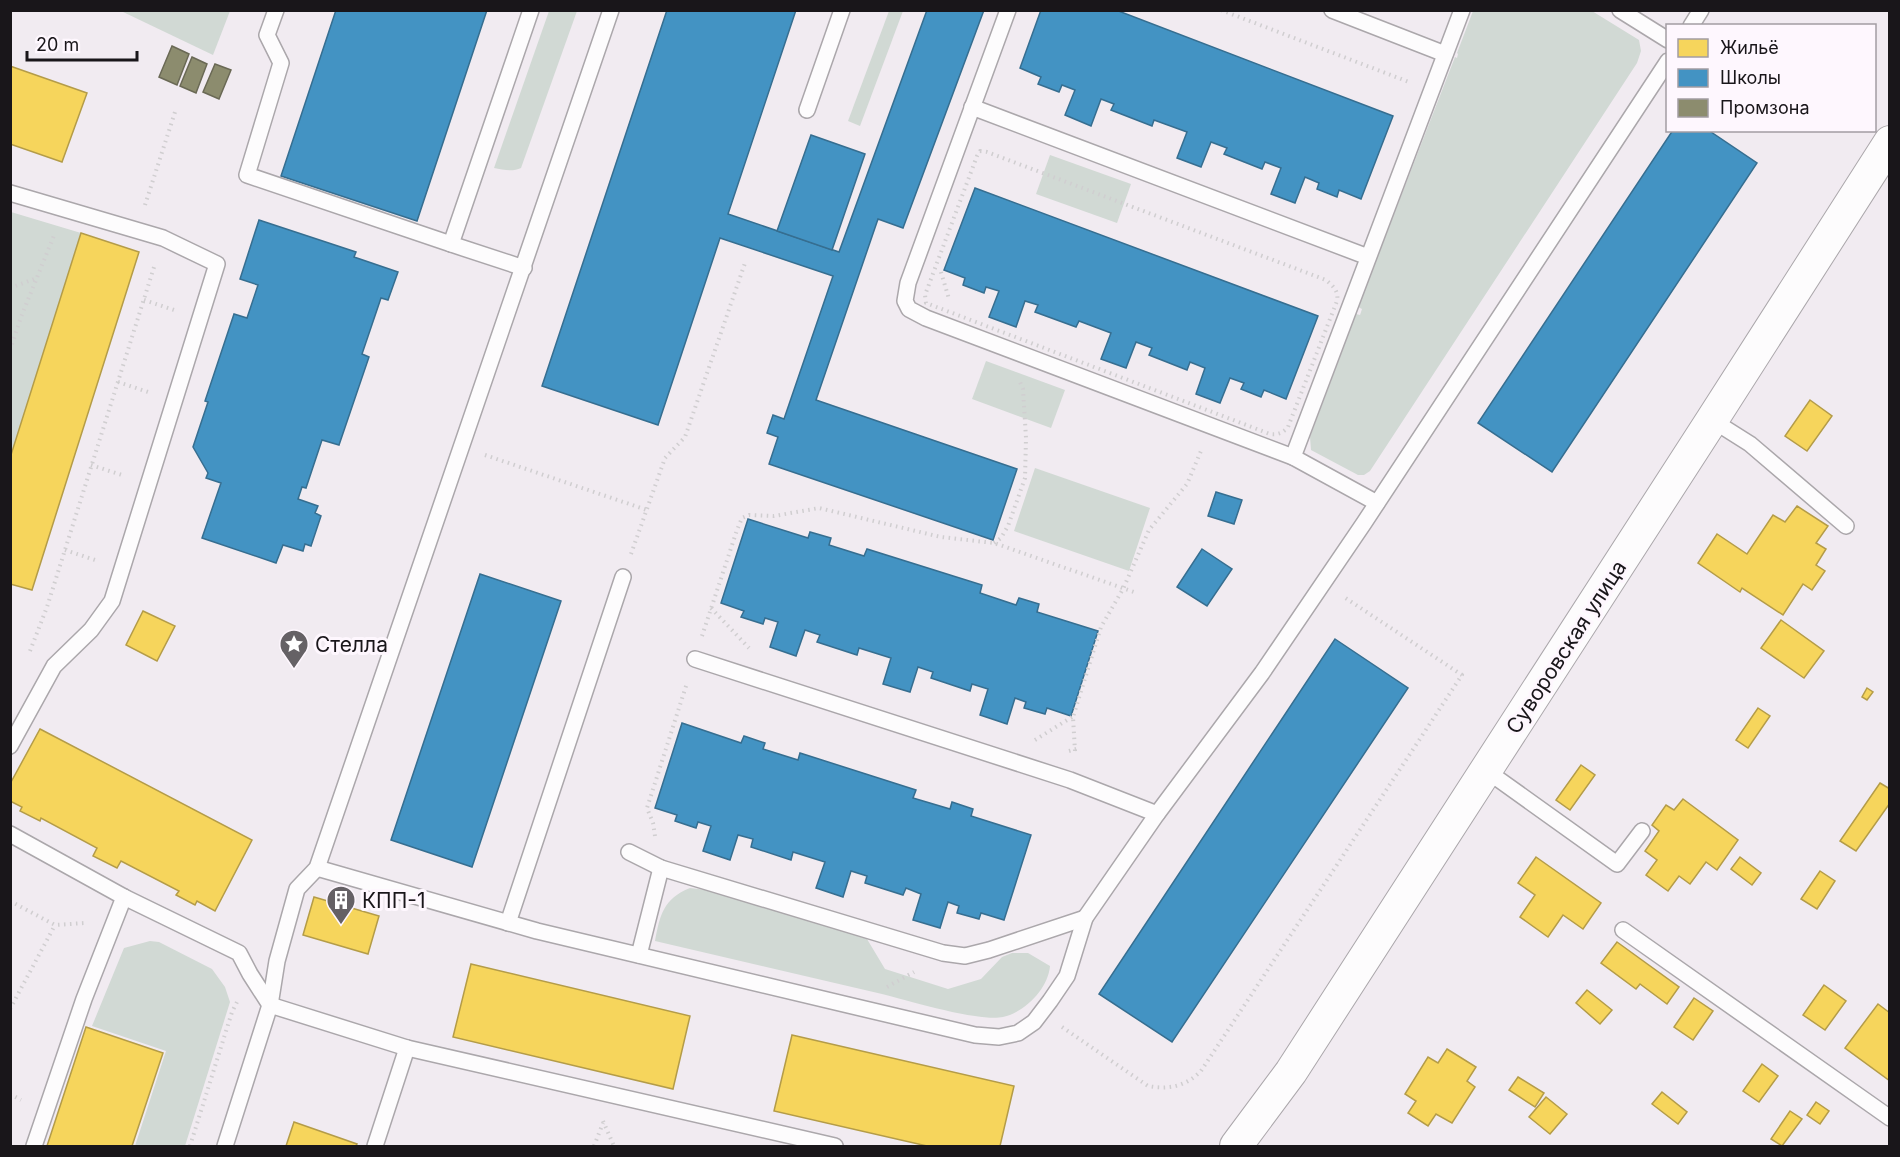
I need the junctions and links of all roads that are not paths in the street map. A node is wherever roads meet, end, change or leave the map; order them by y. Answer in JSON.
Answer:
{"nodes":[{"id":1,"x":276,"y":10,"type":"edge"},
{"id":2,"x":531,"y":10,"type":"edge"},
{"id":3,"x":611,"y":10,"type":"edge"},
{"id":4,"x":842,"y":10,"type":"edge"},
{"id":5,"x":1008,"y":10,"type":"edge"},
{"id":6,"x":1332,"y":10,"type":"edge"},
{"id":7,"x":1462,"y":10,"type":"edge"},
{"id":8,"x":1620,"y":10,"type":"edge"},
{"id":9,"x":1701,"y":10,"type":"edge"},
{"id":10,"x":1692,"y":24,"type":"edge"},
{"id":11,"x":1666,"y":39,"type":"edge"},
{"id":12,"x":1445,"y":54,"type":"junction"},
{"id":13,"x":1666,"y":64,"type":"edge"},
{"id":14,"x":972,"y":107,"type":"junction"},
{"id":15,"x":807,"y":110,"type":"dead end"},
{"id":16,"x":1890,"y":142,"type":"edge"},
{"id":17,"x":10,"y":193,"type":"edge"},
{"id":18,"x":452,"y":244,"type":"junction"},
{"id":19,"x":1368,"y":257,"type":"junction"},
{"id":20,"x":524,"y":268,"type":"junction"},
{"id":21,"x":1712,"y":420,"type":"junction"},
{"id":22,"x":1293,"y":457,"type":"junction"},
{"id":23,"x":1377,"y":503,"type":"junction"},
{"id":24,"x":1846,"y":526,"type":"dead end"},
{"id":25,"x":623,"y":577,"type":"road end"},
{"id":26,"x":695,"y":659,"type":"road end"},
{"id":27,"x":10,"y":746,"type":"edge"},
{"id":28,"x":1486,"y":771,"type":"junction"},
{"id":29,"x":1157,"y":814,"type":"junction"},
{"id":30,"x":1642,"y":831,"type":"dead end"},
{"id":31,"x":10,"y":834,"type":"edge"},
{"id":32,"x":629,"y":852,"type":"dead end"},
{"id":33,"x":318,"y":868,"type":"junction"},
{"id":34,"x":661,"y":868,"type":"junction"},
{"id":35,"x":124,"y":897,"type":"junction"},
{"id":36,"x":1085,"y":918,"type":"junction"},
{"id":37,"x":508,"y":923,"type":"junction"},
{"id":38,"x":1623,"y":930,"type":"dead end"},
{"id":39,"x":639,"y":955,"type":"junction"},
{"id":40,"x":270,"y":1005,"type":"junction"},
{"id":41,"x":407,"y":1048,"type":"junction"},
{"id":42,"x":1890,"y":1118,"type":"edge"},
{"id":43,"x":34,"y":1146,"type":"edge"},
{"id":44,"x":225,"y":1146,"type":"edge"},
{"id":45,"x":375,"y":1146,"type":"edge"},
{"id":46,"x":835,"y":1146,"type":"edge"},
{"id":47,"x":1236,"y":1146,"type":"edge"}],
"edges":[{"from":1,"to":18,"type":"lane"},
{"from":2,"to":18,"type":"lane"},
{"from":3,"to":20,"type":"lane"},
{"from":4,"to":15,"type":"lane"},
{"from":5,"to":14,"type":"lane"},
{"from":6,"to":12,"type":"lane"},
{"from":7,"to":12,"type":"lane"},
{"from":8,"to":11,"type":"lane"},
{"from":9,"to":10,"type":"lane"},
{"from":12,"to":19,"type":"lane"},
{"from":13,"to":23,"type":"lane"},
{"from":14,"to":19,"type":"lane"},
{"from":14,"to":22,"type":"lane"},
{"from":16,"to":21,"type":"street","name":"Суворовская улица"},
{"from":17,"to":27,"type":"lane"},
{"from":18,"to":20,"type":"lane"},
{"from":19,"to":22,"type":"lane"},
{"from":20,"to":33,"type":"lane"},
{"from":21,"to":24,"type":"lane"},
{"from":21,"to":28,"type":"street","name":"Суворовская улица"},
{"from":22,"to":23,"type":"lane"},
{"from":23,"to":29,"type":"lane"},
{"from":25,"to":37,"type":"lane"},
{"from":26,"to":29,"type":"lane"},
{"from":28,"to":30,"type":"lane"},
{"from":28,"to":47,"type":"street","name":"Суворовская улица"},
{"from":29,"to":36,"type":"lane"},
{"from":31,"to":35,"type":"lane"},
{"from":32,"to":34,"type":"lane"},
{"from":33,"to":37,"type":"lane"},
{"from":33,"to":40,"type":"lane"},
{"from":34,"to":36,"type":"lane"},
{"from":34,"to":39,"type":"lane"},
{"from":35,"to":40,"type":"lane"},
{"from":35,"to":43,"type":"lane"},
{"from":36,"to":39,"type":"lane"},
{"from":37,"to":39,"type":"lane"},
{"from":38,"to":42,"type":"lane"},
{"from":40,"to":41,"type":"lane"},
{"from":40,"to":44,"type":"lane"},
{"from":41,"to":45,"type":"lane"},
{"from":41,"to":46,"type":"lane"}]}
